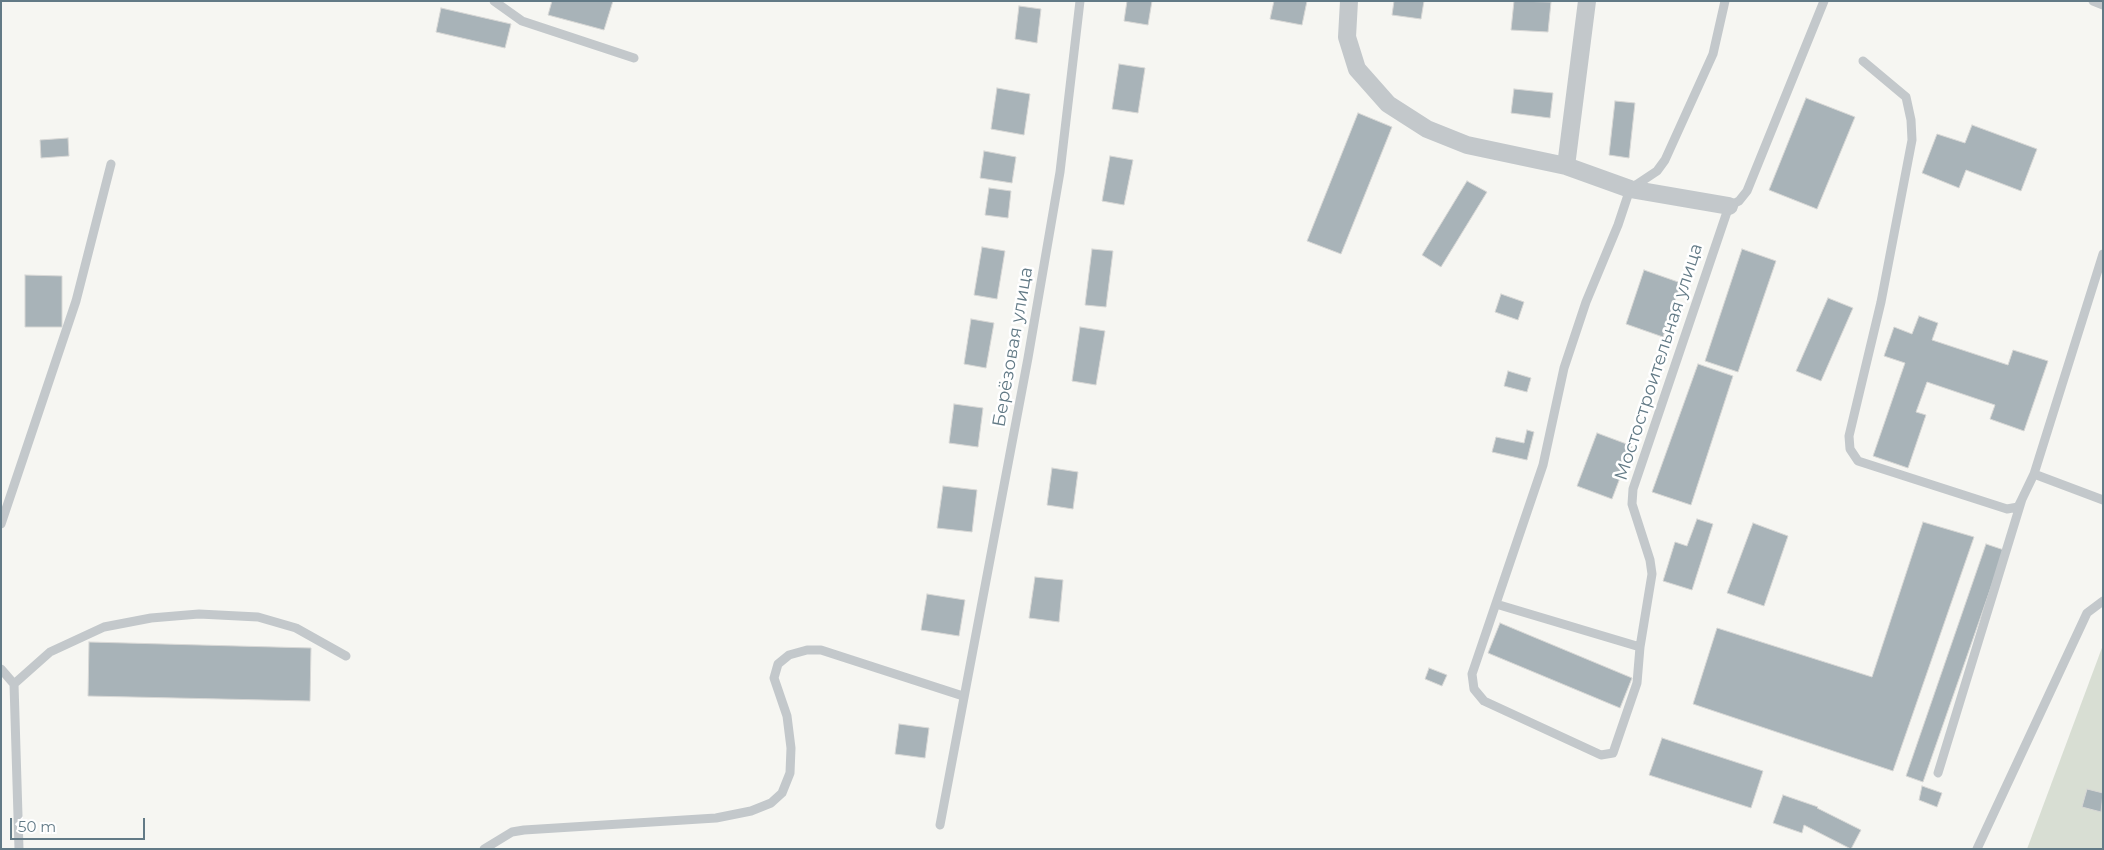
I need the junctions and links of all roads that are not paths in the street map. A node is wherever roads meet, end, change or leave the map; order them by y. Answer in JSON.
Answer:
{"nodes":[{"id":1,"x":494,"y":1,"type":"edge"},
{"id":2,"x":1080,"y":1,"type":"edge"},
{"id":3,"x":1349,"y":1,"type":"edge"},
{"id":4,"x":1587,"y":1,"type":"edge"},
{"id":5,"x":1725,"y":1,"type":"edge"},
{"id":6,"x":1824,"y":1,"type":"edge"},
{"id":7,"x":2093,"y":1,"type":"edge"},
{"id":8,"x":2103,"y":5,"type":"edge"},
{"id":9,"x":634,"y":58,"type":"dead end"},
{"id":10,"x":1864,"y":60,"type":"dead end"},
{"id":11,"x":111,"y":164,"type":"dead end"},
{"id":12,"x":1566,"y":166,"type":"junction"},
{"id":13,"x":1630,"y":189,"type":"junction"},
{"id":14,"x":1729,"y":206,"type":"junction"},
{"id":15,"x":2103,"y":254,"type":"edge"},
{"id":16,"x":2034,"y":474,"type":"junction"},
{"id":17,"x":2022,"y":499,"type":"junction"},
{"id":18,"x":2103,"y":500,"type":"edge"},
{"id":19,"x":1,"y":524,"type":"edge"},
{"id":20,"x":2103,"y":601,"type":"edge"},
{"id":21,"x":1496,"y":604,"type":"junction"},
{"id":22,"x":1640,"y":647,"type":"junction"},
{"id":23,"x":346,"y":656,"type":"dead end"},
{"id":24,"x":1,"y":669,"type":"edge"},
{"id":25,"x":14,"y":684,"type":"junction"},
{"id":26,"x":963,"y":696,"type":"junction"},
{"id":27,"x":1938,"y":773,"type":"dead end"},
{"id":28,"x":940,"y":825,"type":"dead end"},
{"id":29,"x":19,"y":849,"type":"edge"},
{"id":30,"x":484,"y":849,"type":"edge"},
{"id":31,"x":1977,"y":849,"type":"edge"}],
"edges":[{"from":1,"to":9,"type":"lane"},
{"from":2,"to":26,"type":"lane","name":"Берёзовая улица"},
{"from":3,"to":12,"type":"street"},
{"from":4,"to":12,"type":"street"},
{"from":5,"to":13,"type":"lane"},
{"from":6,"to":14,"type":"lane"},
{"from":7,"to":8,"type":"lane"},
{"from":10,"to":17,"type":"lane"},
{"from":11,"to":19,"type":"lane"},
{"from":12,"to":13,"type":"street"},
{"from":13,"to":14,"type":"street"},
{"from":13,"to":21,"type":"lane"},
{"from":14,"to":22,"type":"lane","name":"Мостостроительная улица"},
{"from":15,"to":16,"type":"lane"},
{"from":16,"to":17,"type":"lane"},
{"from":16,"to":18,"type":"lane"},
{"from":17,"to":27,"type":"lane"},
{"from":20,"to":31,"type":"lane"},
{"from":21,"to":22,"type":"lane"},
{"from":21,"to":22,"type":"lane","name":"Мостостроительная улица"},
{"from":23,"to":25,"type":"lane"},
{"from":24,"to":25,"type":"lane"},
{"from":25,"to":29,"type":"lane"},
{"from":26,"to":28,"type":"lane","name":"Берёзовая улица"},
{"from":26,"to":30,"type":"lane"}]}
